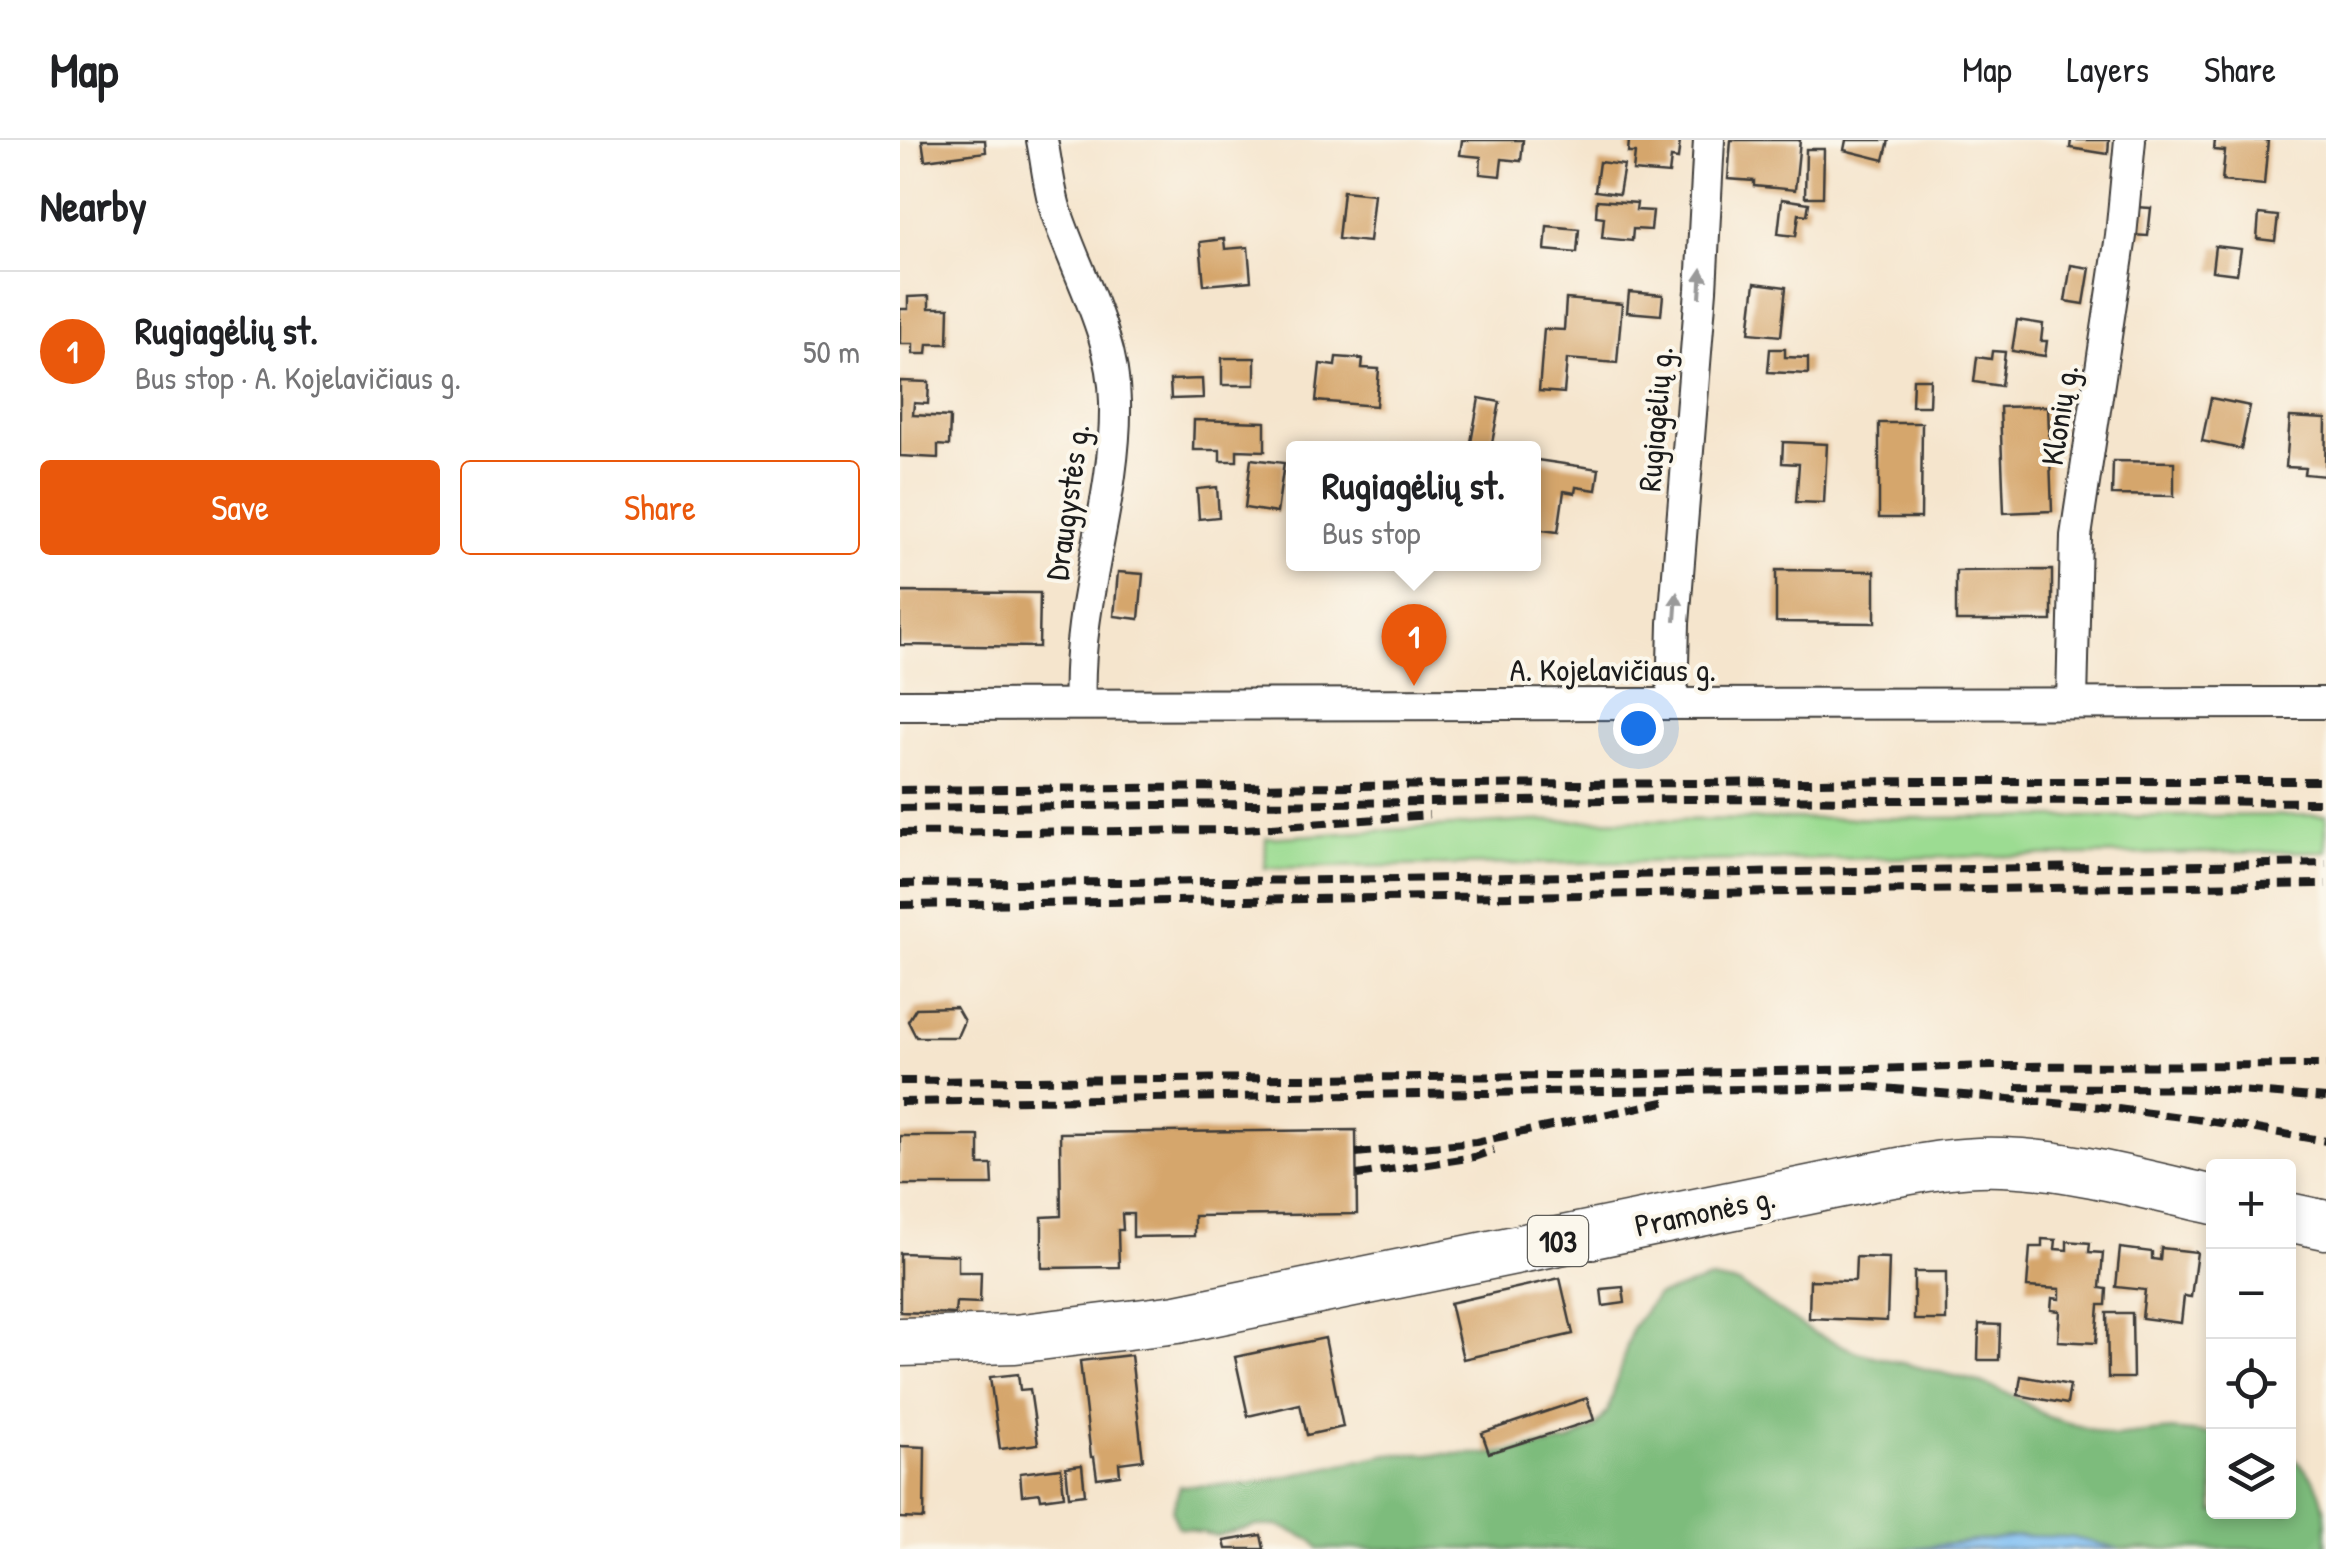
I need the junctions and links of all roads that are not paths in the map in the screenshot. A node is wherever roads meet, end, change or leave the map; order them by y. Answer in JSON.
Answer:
{"nodes":[{"id":1,"x":1042,"y":140,"type":"edge"},
{"id":2,"x":1708,"y":140,"type":"edge"},
{"id":3,"x":2130,"y":140,"type":"edge"},
{"id":4,"x":2072,"y":702,"type":"junction"},
{"id":5,"x":2326,"y":703,"type":"edge"},
{"id":6,"x":1080,"y":704,"type":"junction"},
{"id":7,"x":1672,"y":704,"type":"junction"},
{"id":8,"x":900,"y":705,"type":"edge"},
{"id":9,"x":2206,"y":1198,"type":"edge"},
{"id":10,"x":2296,"y":1219,"type":"edge"},
{"id":11,"x":2326,"y":1226,"type":"edge"},
{"id":12,"x":900,"y":1342,"type":"edge"}],
"edges":[{"from":1,"to":6,"type":"street","name":"Draugystės g."},
{"from":7,"to":2,"type":"street","name":"Rugiagėlių g.","one_way":true},
{"from":3,"to":4,"type":"street","name":"Klonių g."},
{"from":4,"to":5,"type":"street","name":"A. Kojelavičiaus g."},
{"from":4,"to":7,"type":"street","name":"A. Kojelavičiaus g."},
{"from":6,"to":7,"type":"street","name":"A. Kojelavičiaus g."},
{"from":6,"to":8,"type":"street","name":"A. Kojelavičiaus g."},
{"from":9,"to":12,"type":"main road","name":"Pramonės g.","number":"103"},
{"from":10,"to":11,"type":"main road"}]}
